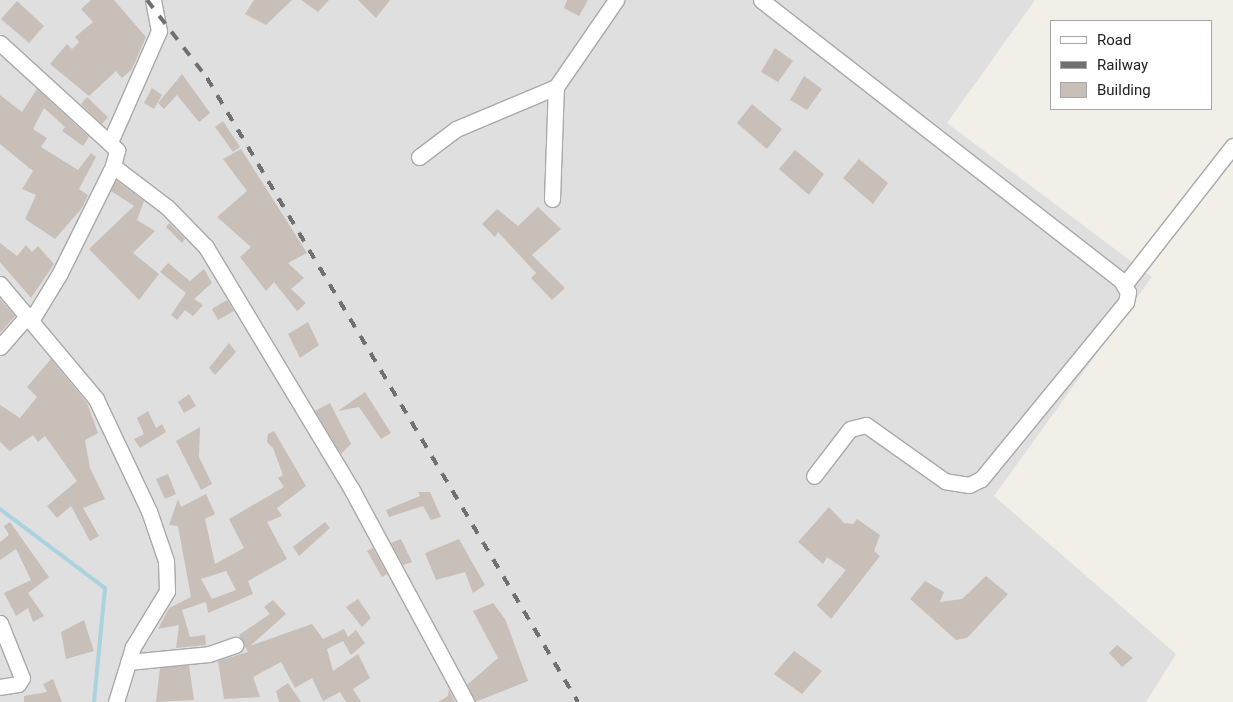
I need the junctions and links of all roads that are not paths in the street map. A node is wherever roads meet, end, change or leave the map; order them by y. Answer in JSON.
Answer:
{"nodes":[{"id":1,"x":153,"y":0,"type":"edge"},
{"id":2,"x":616,"y":0,"type":"edge"},
{"id":3,"x":761,"y":0,"type":"edge"},
{"id":4,"x":0,"y":44,"type":"edge"},
{"id":5,"x":556,"y":87,"type":"junction"},
{"id":6,"x":110,"y":142,"type":"junction"},
{"id":7,"x":1233,"y":146,"type":"edge"},
{"id":8,"x":419,"y":157,"type":"dead end"},
{"id":9,"x":113,"y":166,"type":"junction"},
{"id":10,"x":552,"y":199,"type":"dead end"},
{"id":11,"x":0,"y":284,"type":"edge"},
{"id":12,"x":1125,"y":284,"type":"junction"},
{"id":13,"x":30,"y":317,"type":"junction"},
{"id":14,"x":0,"y":346,"type":"edge"},
{"id":15,"x":814,"y":476,"type":"dead end"},
{"id":16,"x":0,"y":623,"type":"edge"},
{"id":17,"x":235,"y":645,"type":"dead end"},
{"id":18,"x":128,"y":662,"type":"junction"},
{"id":19,"x":0,"y":687,"type":"edge"},
{"id":20,"x":116,"y":702,"type":"edge"},
{"id":21,"x":466,"y":702,"type":"edge"}],
"edges":[{"from":1,"to":6,"type":"street"},
{"from":2,"to":5,"type":"street"},
{"from":3,"to":12,"type":"street"},
{"from":4,"to":6,"type":"street"},
{"from":5,"to":8,"type":"street"},
{"from":5,"to":10,"type":"street"},
{"from":6,"to":9,"type":"street"},
{"from":7,"to":12,"type":"street"},
{"from":9,"to":13,"type":"street"},
{"from":9,"to":21,"type":"street"},
{"from":11,"to":13,"type":"street"},
{"from":12,"to":15,"type":"street"},
{"from":13,"to":14,"type":"street"},
{"from":13,"to":18,"type":"street"},
{"from":16,"to":19,"type":"street"},
{"from":17,"to":18,"type":"street"},
{"from":18,"to":20,"type":"street"}]}
